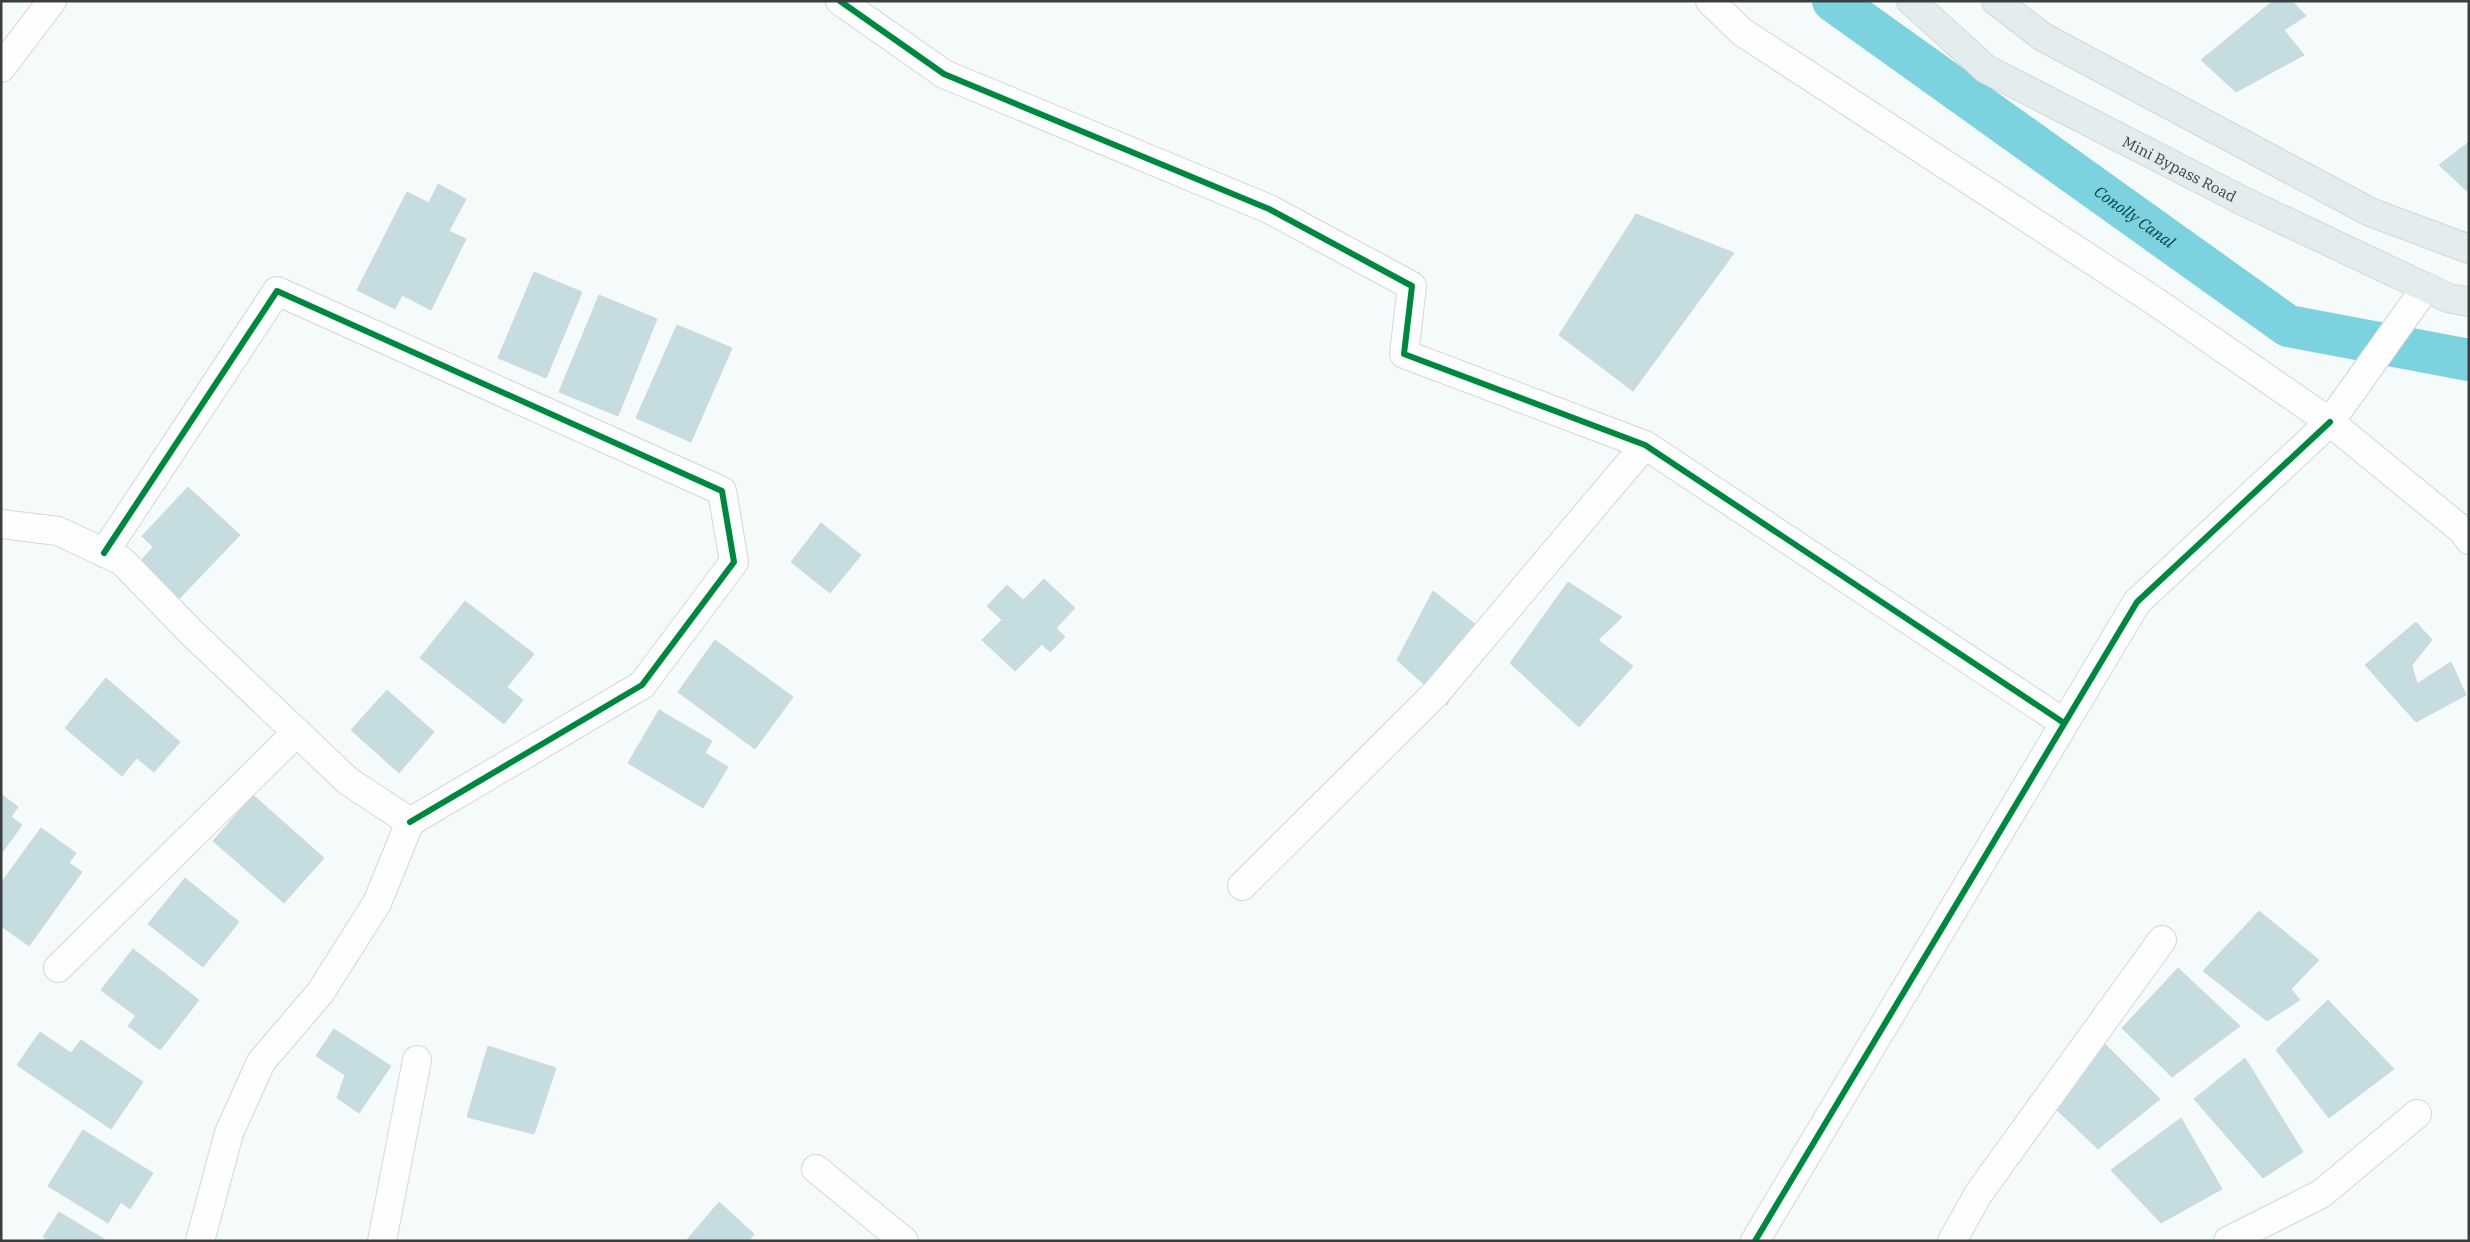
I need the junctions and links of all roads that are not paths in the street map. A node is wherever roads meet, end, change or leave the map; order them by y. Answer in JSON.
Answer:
{"nodes":[{"id":1,"x":52,"y":1,"type":"edge"},
{"id":2,"x":840,"y":1,"type":"edge"},
{"id":3,"x":1710,"y":1,"type":"edge"},
{"id":4,"x":1911,"y":1,"type":"edge"},
{"id":5,"x":1996,"y":1,"type":"edge"},
{"id":6,"x":1,"y":68,"type":"edge"},
{"id":7,"x":2469,"y":249,"type":"edge"},
{"id":8,"x":2426,"y":287,"type":"junction"},
{"id":9,"x":2469,"y":302,"type":"edge"},
{"id":10,"x":2331,"y":421,"type":"junction"},
{"id":11,"x":1645,"y":445,"type":"junction"},
{"id":12,"x":1,"y":524,"type":"edge"},
{"id":13,"x":2469,"y":540,"type":"edge"},
{"id":14,"x":104,"y":553,"type":"junction"},
{"id":15,"x":2064,"y":724,"type":"junction"},
{"id":16,"x":297,"y":732,"type":"junction"},
{"id":17,"x":410,"y":822,"type":"junction"},
{"id":18,"x":1242,"y":886,"type":"dead end"},
{"id":19,"x":2162,"y":940,"type":"dead end"},
{"id":20,"x":58,"y":968,"type":"dead end"},
{"id":21,"x":417,"y":1060,"type":"dead end"},
{"id":22,"x":2417,"y":1114,"type":"dead end"},
{"id":23,"x":816,"y":1169,"type":"dead end"},
{"id":24,"x":200,"y":1241,"type":"edge"},
{"id":25,"x":382,"y":1241,"type":"edge"},
{"id":26,"x":904,"y":1241,"type":"edge"},
{"id":27,"x":1755,"y":1241,"type":"edge"},
{"id":28,"x":1952,"y":1241,"type":"edge"},
{"id":29,"x":2228,"y":1241,"type":"edge"}],
"edges":[{"from":1,"to":6,"type":"street"},
{"from":2,"to":11,"type":"street"},
{"from":3,"to":10,"type":"street"},
{"from":4,"to":8,"type":"main road","name":"Mini Bypass Road"},
{"from":5,"to":7,"type":"main road"},
{"from":8,"to":9,"type":"main road","name":"Mini Bypass Road"},
{"from":8,"to":10,"type":"street"},
{"from":10,"to":13,"type":"street"},
{"from":10,"to":15,"type":"street"},
{"from":11,"to":15,"type":"street"},
{"from":11,"to":18,"type":"street"},
{"from":12,"to":14,"type":"street"},
{"from":14,"to":16,"type":"street"},
{"from":14,"to":17,"type":"street"},
{"from":15,"to":27,"type":"street"},
{"from":16,"to":17,"type":"street"},
{"from":16,"to":20,"type":"street"},
{"from":17,"to":24,"type":"street"},
{"from":19,"to":28,"type":"street"},
{"from":21,"to":25,"type":"street"},
{"from":22,"to":29,"type":"street"},
{"from":23,"to":26,"type":"street"}]}
